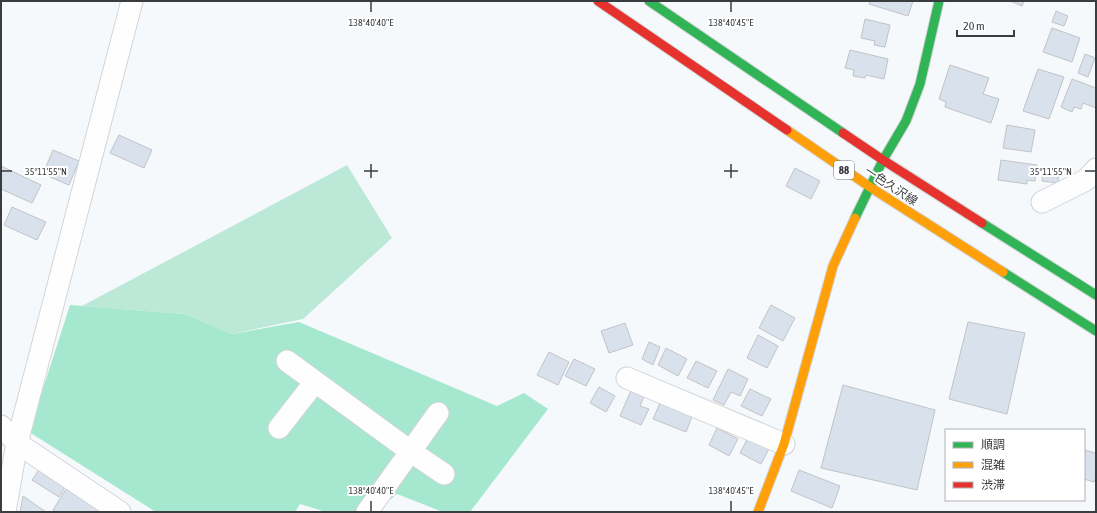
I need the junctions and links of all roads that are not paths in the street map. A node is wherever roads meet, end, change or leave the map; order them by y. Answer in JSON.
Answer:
{"nodes":[{"id":1,"x":132,"y":1,"type":"edge"},
{"id":2,"x":598,"y":1,"type":"edge"},
{"id":3,"x":649,"y":1,"type":"edge"},
{"id":4,"x":939,"y":1,"type":"edge"},
{"id":5,"x":883,"y":160,"type":"junction"},
{"id":6,"x":1096,"y":169,"type":"edge"},
{"id":7,"x":870,"y":187,"type":"junction"},
{"id":8,"x":1042,"y":202,"type":"dead end"},
{"id":9,"x":1096,"y":296,"type":"edge"},
{"id":10,"x":1096,"y":331,"type":"edge"},
{"id":11,"x":287,"y":361,"type":"dead end"},
{"id":12,"x":627,"y":378,"type":"dead end"},
{"id":13,"x":315,"y":382,"type":"junction"},
{"id":14,"x":438,"y":412,"type":"dead end"},
{"id":15,"x":1,"y":426,"type":"edge"},
{"id":16,"x":279,"y":428,"type":"dead end"},
{"id":17,"x":16,"y":443,"type":"junction"},
{"id":18,"x":784,"y":444,"type":"junction"},
{"id":19,"x":410,"y":451,"type":"junction"},
{"id":20,"x":444,"y":474,"type":"dead end"},
{"id":21,"x":4,"y":512,"type":"edge"},
{"id":22,"x":120,"y":512,"type":"edge"},
{"id":23,"x":367,"y":512,"type":"edge"},
{"id":24,"x":758,"y":512,"type":"edge"}],
"edges":[{"from":1,"to":17,"type":"street"},
{"from":2,"to":7,"type":"main road","name":"一色久沢線","number":"88"},
{"from":3,"to":5,"type":"main road","name":"一色久沢線","number":"88"},
{"from":4,"to":5,"type":"main road"},
{"from":5,"to":7,"type":"main road"},
{"from":5,"to":9,"type":"main road","name":"一色久沢線","number":"88"},
{"from":6,"to":8,"type":"street"},
{"from":7,"to":10,"type":"main road","name":"一色久沢線","number":"88"},
{"from":7,"to":18,"type":"main road"},
{"from":11,"to":13,"type":"street"},
{"from":12,"to":18,"type":"street"},
{"from":13,"to":16,"type":"street"},
{"from":13,"to":19,"type":"street"},
{"from":14,"to":19,"type":"street"},
{"from":15,"to":17,"type":"street"},
{"from":17,"to":21,"type":"street"},
{"from":17,"to":22,"type":"street"},
{"from":18,"to":24,"type":"main road"},
{"from":19,"to":20,"type":"street"},
{"from":19,"to":23,"type":"street"}]}
